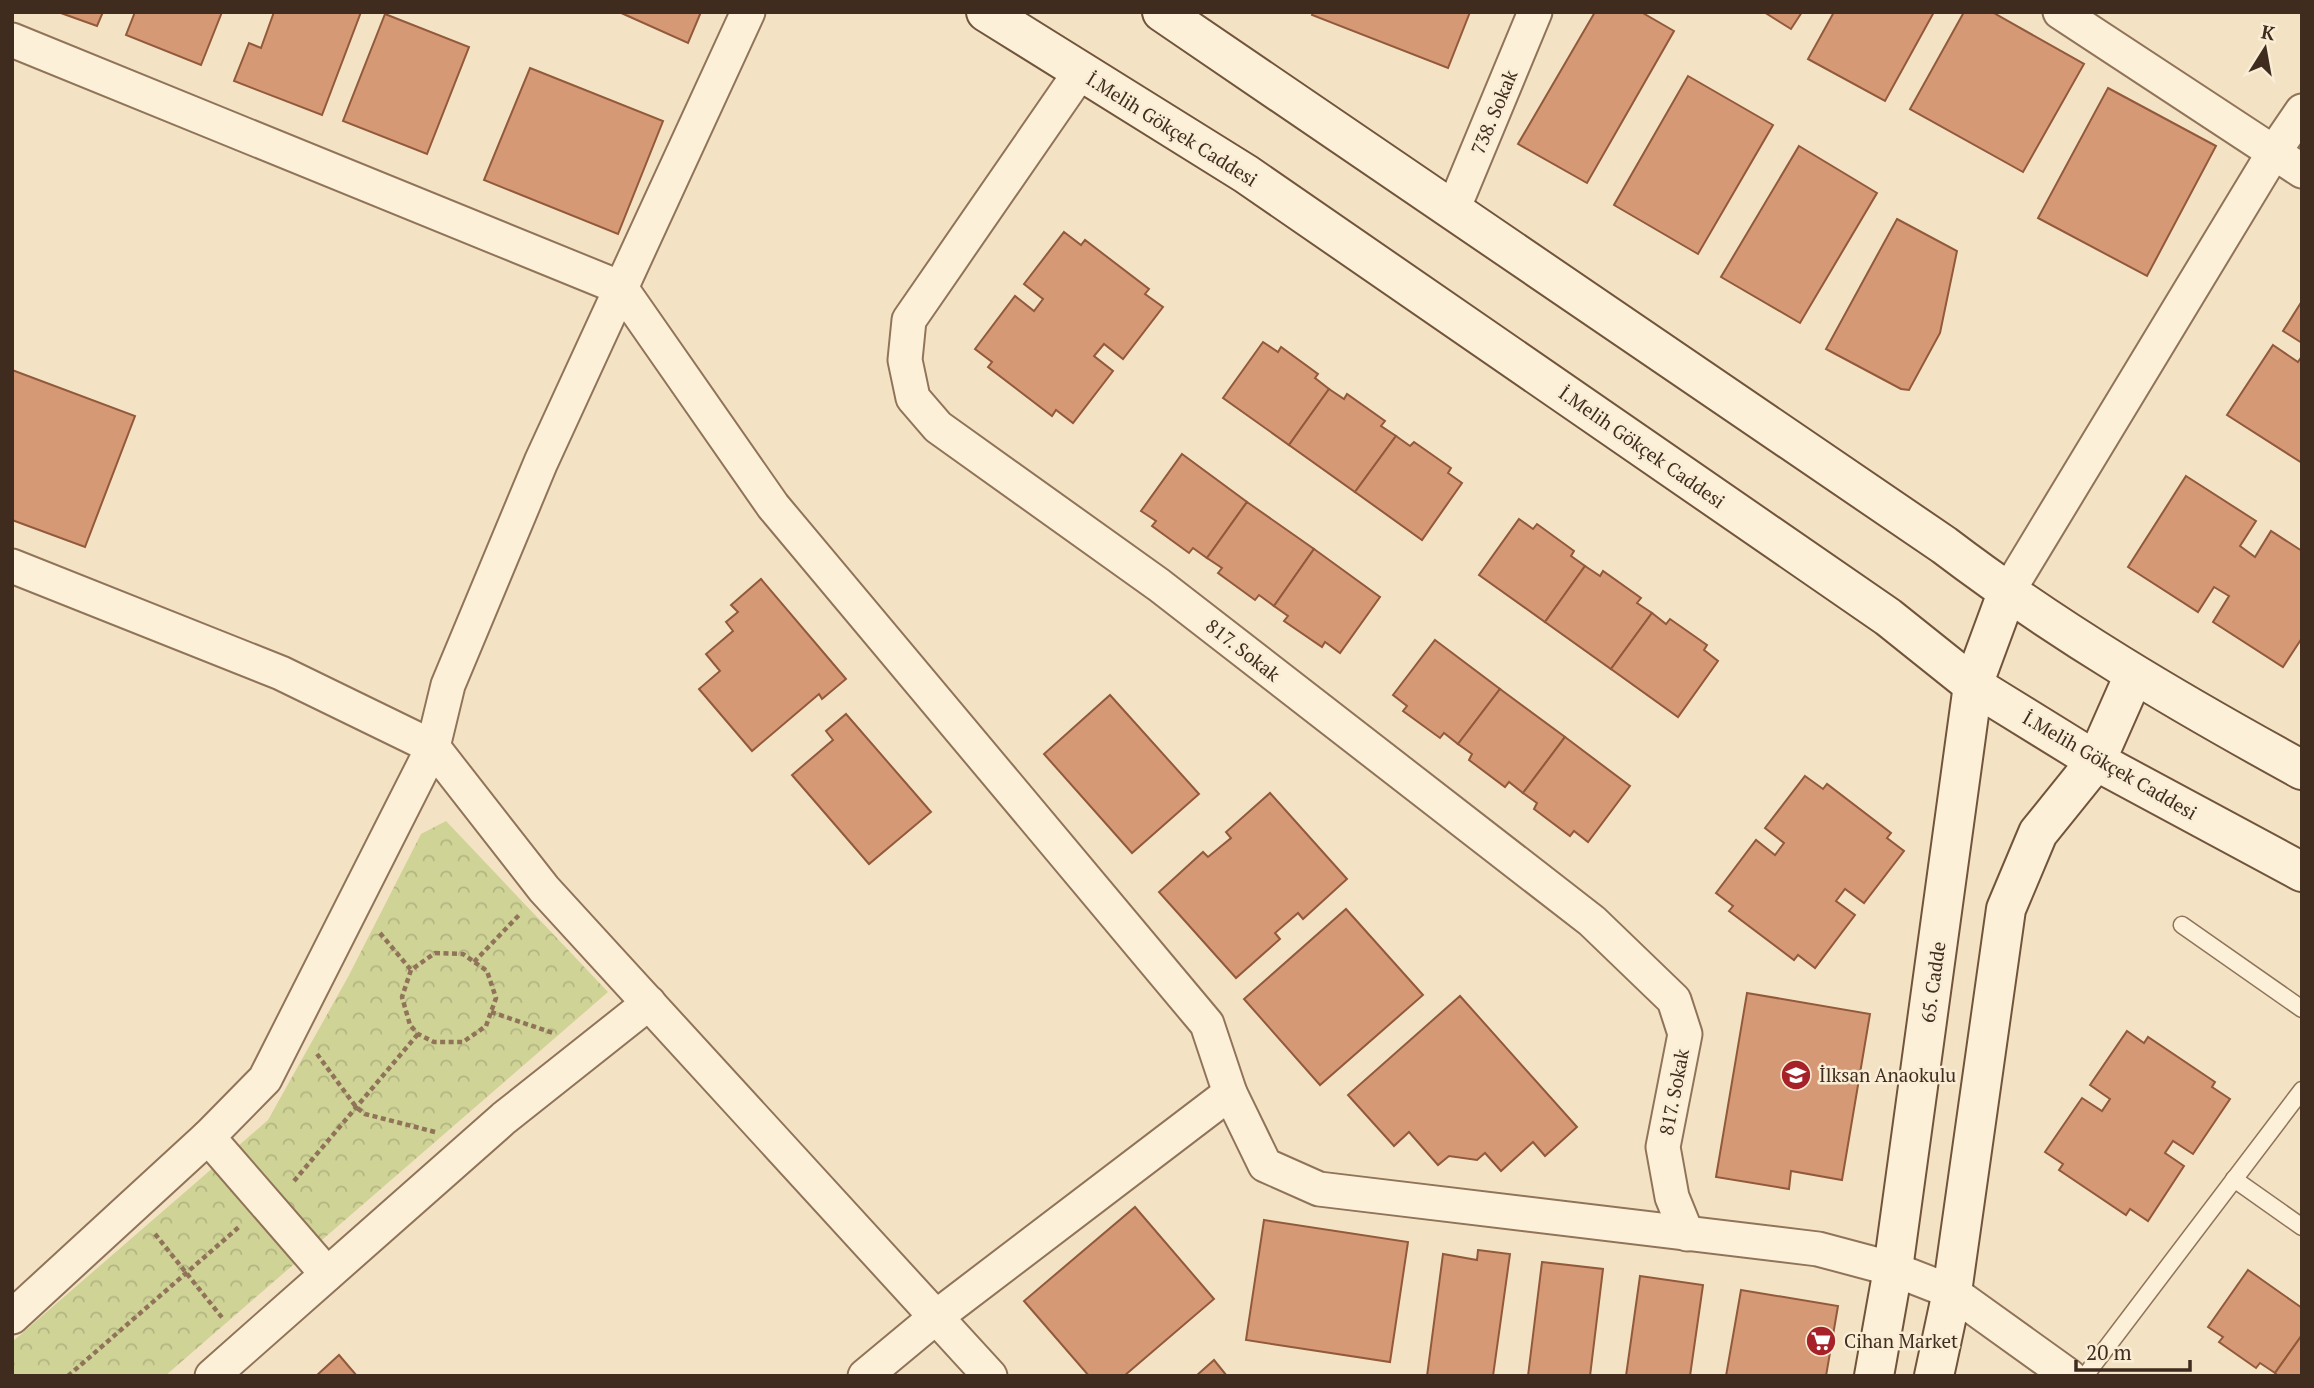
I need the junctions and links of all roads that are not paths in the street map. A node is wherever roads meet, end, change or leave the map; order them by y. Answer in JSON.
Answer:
{"nodes":[{"id":1,"x":748,"y":12,"type":"edge"},
{"id":2,"x":986,"y":12,"type":"edge"},
{"id":3,"x":1161,"y":12,"type":"edge"},
{"id":4,"x":1535,"y":12,"type":"edge"},
{"id":5,"x":2060,"y":12,"type":"edge"},
{"id":6,"x":12,"y":40,"type":"edge"},
{"id":7,"x":1081,"y":71,"type":"junction"},
{"id":8,"x":2302,"y":111,"type":"edge"},
{"id":9,"x":2274,"y":152,"type":"junction"},
{"id":10,"x":2302,"y":171,"type":"edge"},
{"id":11,"x":1452,"y":212,"type":"junction"},
{"id":12,"x":621,"y":288,"type":"junction"},
{"id":13,"x":12,"y":566,"type":"edge"},
{"id":14,"x":2007,"y":593,"type":"junction"},
{"id":15,"x":2134,"y":675,"type":"junction"},
{"id":16,"x":1973,"y":685,"type":"junction"},
{"id":17,"x":433,"y":747,"type":"junction"},
{"id":18,"x":2096,"y":761,"type":"junction"},
{"id":19,"x":2302,"y":770,"type":"edge"},
{"id":20,"x":2302,"y":872,"type":"edge"},
{"id":21,"x":2182,"y":925,"type":"dead end"},
{"id":22,"x":649,"y":1003,"type":"junction"},
{"id":23,"x":2302,"y":1009,"type":"edge"},
{"id":24,"x":2302,"y":1090,"type":"edge"},
{"id":25,"x":1230,"y":1093,"type":"junction"},
{"id":26,"x":208,"y":1137,"type":"junction"},
{"id":27,"x":2234,"y":1179,"type":"junction"},
{"id":28,"x":2302,"y":1227,"type":"edge"},
{"id":29,"x":1687,"y":1234,"type":"junction"},
{"id":30,"x":1893,"y":1269,"type":"junction"},
{"id":31,"x":327,"y":1274,"type":"junction"},
{"id":32,"x":1952,"y":1292,"type":"junction"},
{"id":33,"x":12,"y":1317,"type":"edge"},
{"id":34,"x":936,"y":1317,"type":"junction"},
{"id":35,"x":212,"y":1376,"type":"edge"},
{"id":36,"x":865,"y":1376,"type":"edge"},
{"id":37,"x":990,"y":1376,"type":"edge"},
{"id":38,"x":1874,"y":1376,"type":"edge"},
{"id":39,"x":1934,"y":1376,"type":"edge"},
{"id":40,"x":2069,"y":1376,"type":"edge"},
{"id":41,"x":2085,"y":1376,"type":"edge"}],
"edges":[{"from":1,"to":12,"type":"street"},
{"from":2,"to":7,"type":"main road","name":"İ.Melih Gökçek Caddesi"},
{"from":3,"to":11,"type":"main road"},
{"from":4,"to":11,"type":"street","name":"738. Sokak"},
{"from":5,"to":9,"type":"street"},
{"from":6,"to":12,"type":"street"},
{"from":7,"to":16,"type":"main road","name":"İ.Melih Gökçek Caddesi"},
{"from":7,"to":29,"type":"street","name":"817. Sokak"},
{"from":8,"to":9,"type":"street"},
{"from":9,"to":10,"type":"street"},
{"from":9,"to":14,"type":"street"},
{"from":11,"to":14,"type":"main road"},
{"from":12,"to":17,"type":"street"},
{"from":12,"to":25,"type":"street"},
{"from":13,"to":17,"type":"street"},
{"from":14,"to":15,"type":"main road"},
{"from":14,"to":16,"type":"main road","name":"65. Cadde"},
{"from":15,"to":18,"type":"main road"},
{"from":15,"to":19,"type":"main road"},
{"from":16,"to":18,"type":"main road","name":"İ.Melih Gökçek Caddesi"},
{"from":16,"to":30,"type":"main road","name":"65. Cadde"},
{"from":17,"to":22,"type":"street"},
{"from":17,"to":26,"type":"street"},
{"from":18,"to":20,"type":"main road","name":"İ.Melih Gökçek Caddesi"},
{"from":18,"to":32,"type":"main road"},
{"from":21,"to":23,"type":"lane"},
{"from":22,"to":31,"type":"street"},
{"from":22,"to":34,"type":"street"},
{"from":24,"to":27,"type":"lane"},
{"from":25,"to":29,"type":"street"},
{"from":25,"to":34,"type":"street"},
{"from":26,"to":31,"type":"street"},
{"from":26,"to":33,"type":"street"},
{"from":27,"to":28,"type":"lane"},
{"from":27,"to":41,"type":"lane"},
{"from":29,"to":30,"type":"street"},
{"from":30,"to":32,"type":"street"},
{"from":30,"to":38,"type":"main road","name":"65. Cadde"},
{"from":31,"to":35,"type":"street"},
{"from":32,"to":39,"type":"main road"},
{"from":32,"to":40,"type":"street"},
{"from":34,"to":36,"type":"street"},
{"from":34,"to":37,"type":"street"}]}
